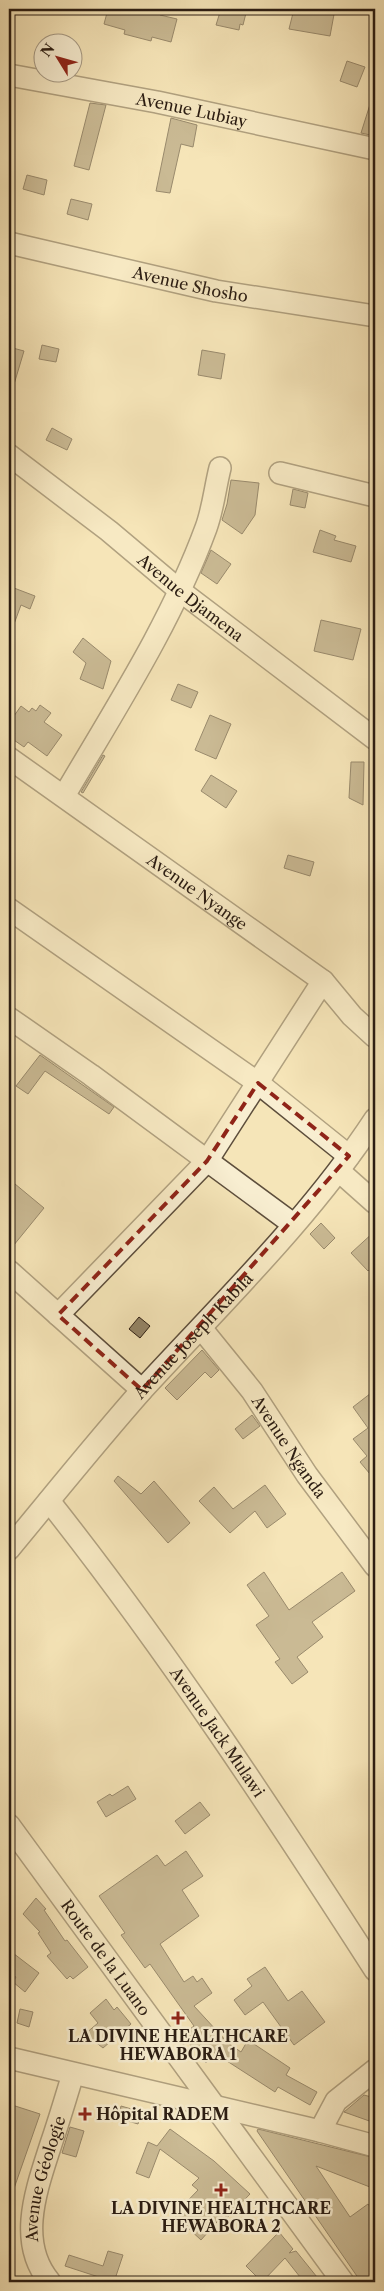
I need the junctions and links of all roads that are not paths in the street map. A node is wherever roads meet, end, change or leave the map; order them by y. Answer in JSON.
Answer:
{"nodes":[{"id":1,"x":9,"y":75,"type":"edge"},
{"id":2,"x":375,"y":149,"type":"edge"},
{"id":3,"x":9,"y":243,"type":"edge"},
{"id":4,"x":375,"y":316,"type":"edge"},
{"id":5,"x":9,"y":455,"type":"edge"},
{"id":6,"x":220,"y":468,"type":"dead end"},
{"id":7,"x":280,"y":473,"type":"dead end"},
{"id":8,"x":375,"y":496,"type":"edge"},
{"id":9,"x":179,"y":590,"type":"junction"},
{"id":10,"x":375,"y":738,"type":"edge"},
{"id":11,"x":9,"y":758,"type":"edge"},
{"id":12,"x":64,"y":796,"type":"junction"},
{"id":13,"x":9,"y":909,"type":"edge"},
{"id":14,"x":323,"y":981,"type":"junction"},
{"id":15,"x":9,"y":1018,"type":"edge"},
{"id":16,"x":375,"y":1037,"type":"edge"},
{"id":17,"x":258,"y":1083,"type":"junction"},
{"id":18,"x":375,"y":1119,"type":"edge"},
{"id":19,"x":207,"y":1161,"type":"junction"},
{"id":20,"x":344,"y":1164,"type":"junction"},
{"id":21,"x":375,"y":1203,"type":"edge"},
{"id":22,"x":294,"y":1224,"type":"junction"},
{"id":23,"x":9,"y":1271,"type":"edge"},
{"id":24,"x":58,"y":1315,"type":"junction"},
{"id":25,"x":201,"y":1328,"type":"junction"},
{"id":26,"x":142,"y":1390,"type":"junction"},
{"id":27,"x":49,"y":1501,"type":"junction"},
{"id":28,"x":9,"y":1549,"type":"edge"},
{"id":29,"x":375,"y":1566,"type":"edge"},
{"id":30,"x":9,"y":1825,"type":"edge"},
{"id":31,"x":375,"y":1970,"type":"edge"},
{"id":32,"x":9,"y":2058,"type":"edge"},
{"id":33,"x":375,"y":2070,"type":"edge"},
{"id":34,"x":73,"y":2074,"type":"junction"},
{"id":35,"x":216,"y":2107,"type":"junction"},
{"id":36,"x":320,"y":2130,"type":"junction"},
{"id":37,"x":375,"y":2146,"type":"edge"},
{"id":38,"x":50,"y":2282,"type":"edge"},
{"id":39,"x":343,"y":2282,"type":"edge"}],
"edges":[{"from":1,"to":2,"type":"street","name":"Avenue Lubiay"},
{"from":3,"to":4,"type":"street","name":"Avenue Shosho"},
{"from":5,"to":9,"type":"street","name":"Avenue Djamena"},
{"from":6,"to":9,"type":"street"},
{"from":7,"to":8,"type":"street"},
{"from":9,"to":10,"type":"street","name":"Avenue Djamena"},
{"from":9,"to":12,"type":"street"},
{"from":11,"to":12,"type":"street","name":"Avenue Nyange"},
{"from":12,"to":14,"type":"street","name":"Avenue Nyange"},
{"from":13,"to":17,"type":"street"},
{"from":14,"to":16,"type":"street","name":"Avenue Nyange"},
{"from":14,"to":17,"type":"street"},
{"from":15,"to":19,"type":"street"},
{"from":17,"to":19,"type":"street"},
{"from":17,"to":20,"type":"street"},
{"from":18,"to":20,"type":"street","name":"Avenue Joseph Kabila"},
{"from":19,"to":22,"type":"street"},
{"from":19,"to":24,"type":"street"},
{"from":20,"to":21,"type":"street"},
{"from":20,"to":22,"type":"street","name":"Avenue Joseph Kabila"},
{"from":22,"to":25,"type":"street","name":"Avenue Joseph Kabila"},
{"from":23,"to":24,"type":"street"},
{"from":24,"to":26,"type":"street"},
{"from":25,"to":26,"type":"street","name":"Avenue Joseph Kabila"},
{"from":25,"to":29,"type":"street","name":"Avenue Nganda"},
{"from":26,"to":27,"type":"street","name":"Avenue Joseph Kabila"},
{"from":27,"to":28,"type":"street","name":"Avenue Joseph Kabila"},
{"from":27,"to":31,"type":"street","name":"Avenue Jack Mulawi"},
{"from":30,"to":35,"type":"street","name":"Route de la Luano"},
{"from":32,"to":34,"type":"street"},
{"from":33,"to":36,"type":"street"},
{"from":34,"to":35,"type":"street"},
{"from":34,"to":38,"type":"street","name":"Avenue Géologie"},
{"from":35,"to":36,"type":"street"},
{"from":35,"to":39,"type":"street","name":"Route de la Luano"},
{"from":36,"to":37,"type":"street"}]}
